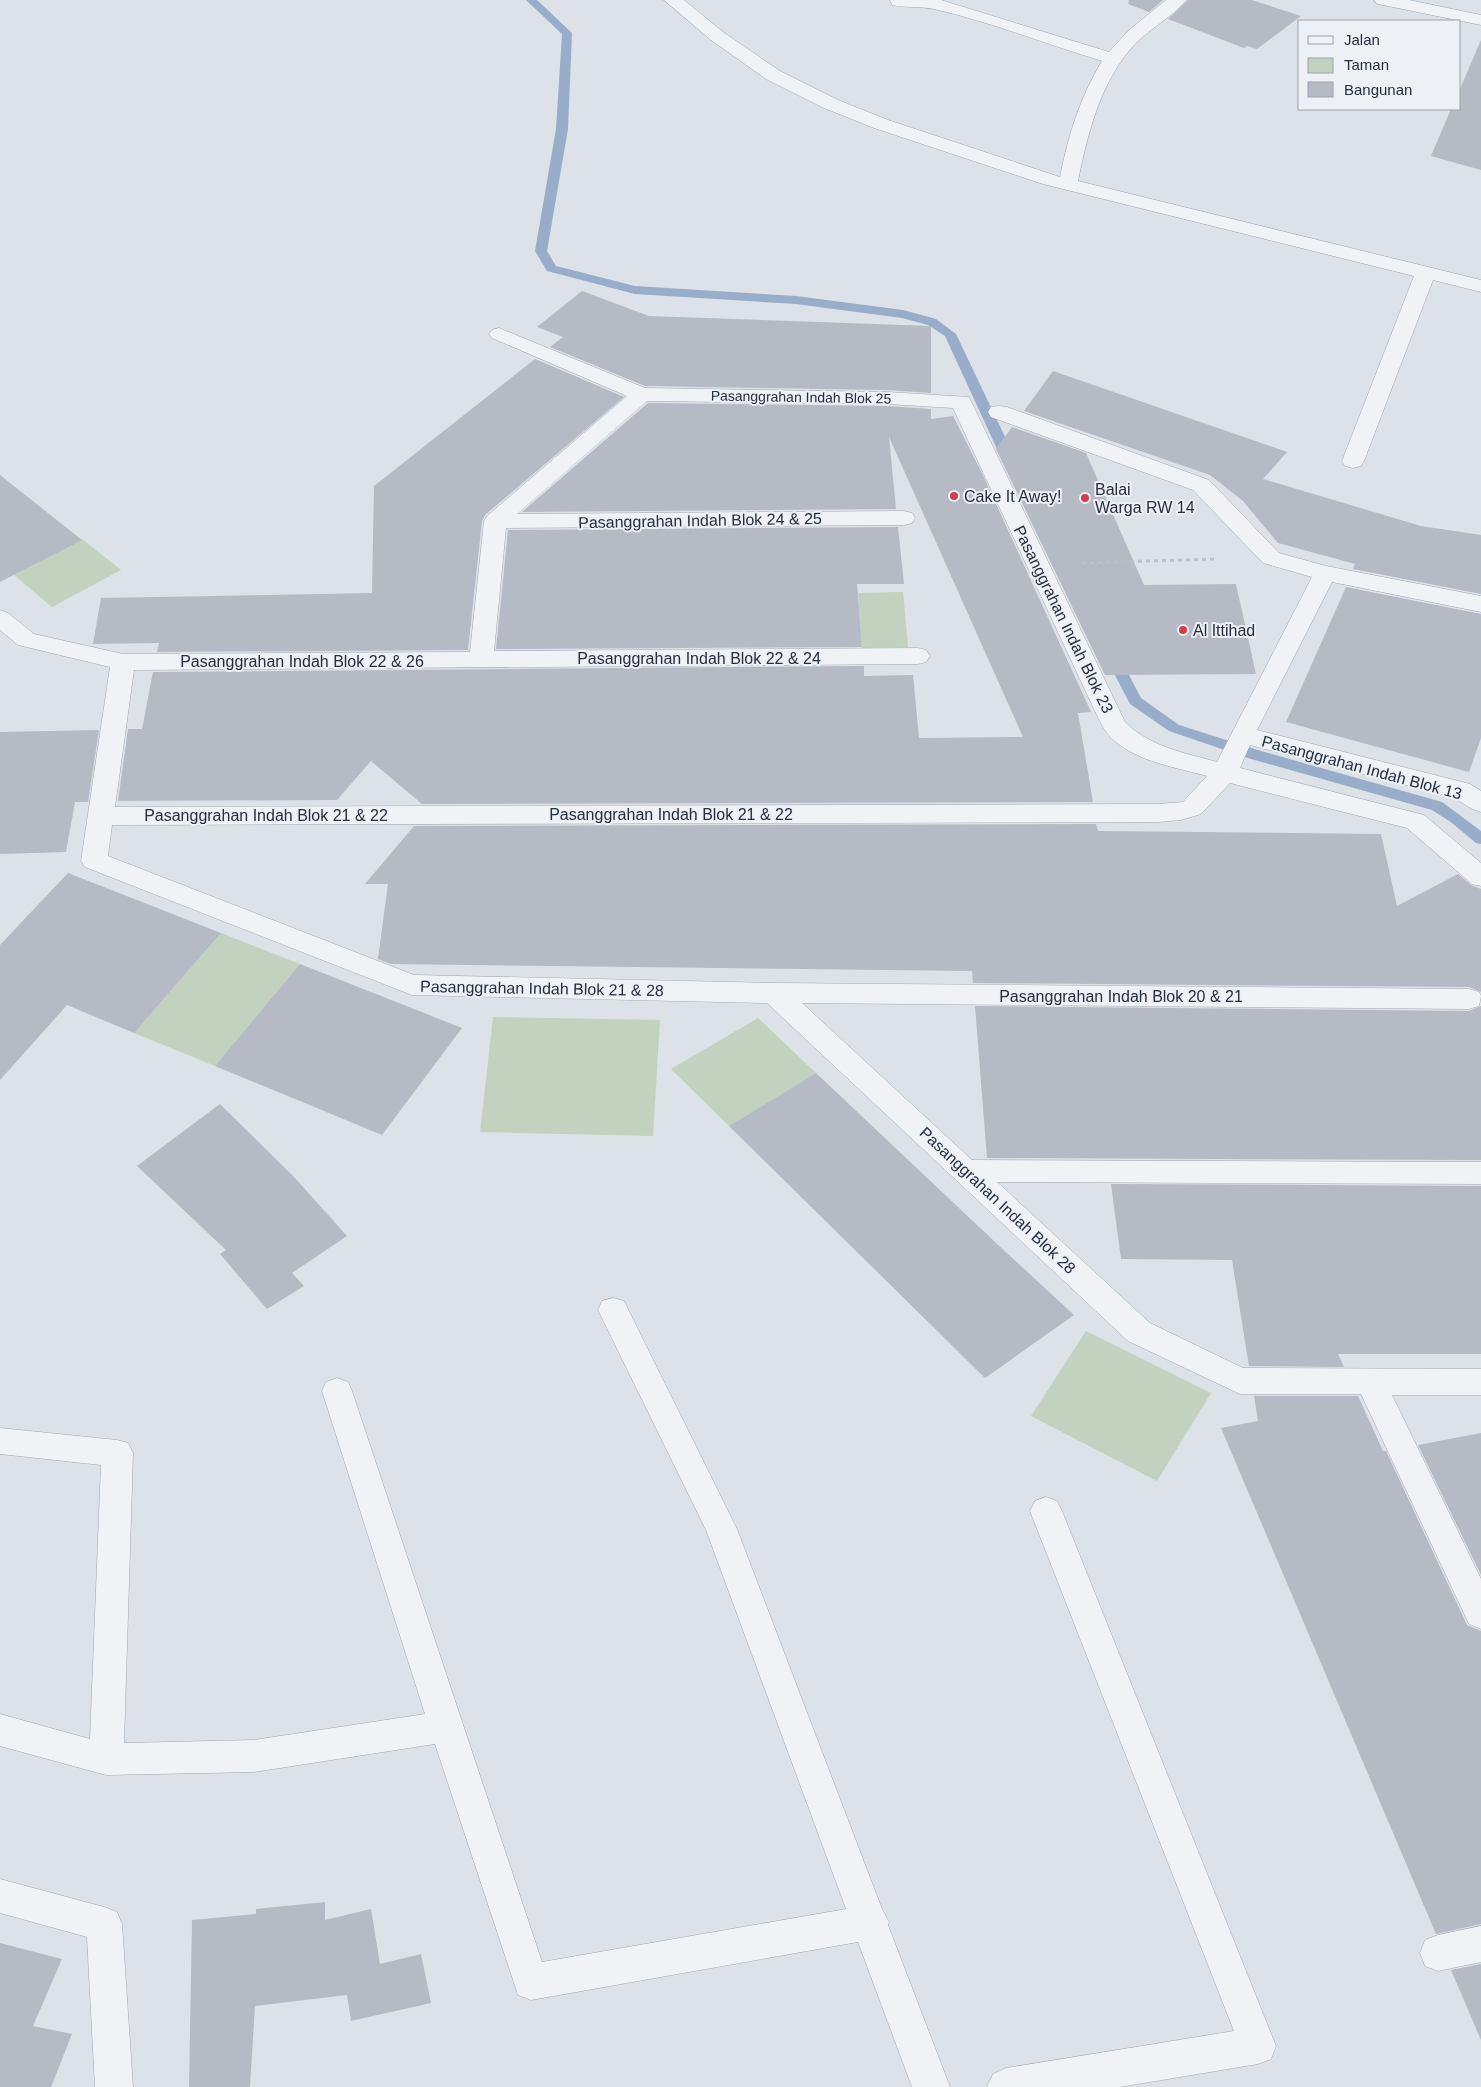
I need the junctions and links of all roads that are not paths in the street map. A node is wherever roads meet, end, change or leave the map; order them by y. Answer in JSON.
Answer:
{"nodes":[{"id":1,"x":673,"y":0,"type":"edge"},
{"id":2,"x":1177,"y":0,"type":"edge"},
{"id":3,"x":1384,"y":0,"type":"edge"},
{"id":4,"x":898,"y":1,"type":"edge"},
{"id":5,"x":1481,"y":20,"type":"edge"},
{"id":6,"x":1113,"y":59,"type":"junction"},
{"id":7,"x":1068,"y":183,"type":"junction"},
{"id":8,"x":1425,"y":274,"type":"junction"},
{"id":9,"x":1481,"y":286,"type":"edge"},
{"id":10,"x":499,"y":334,"type":"dead end"},
{"id":11,"x":642,"y":394,"type":"junction"},
{"id":12,"x":961,"y":402,"type":"joint"},
{"id":13,"x":999,"y":412,"type":"dead end"},
{"id":14,"x":1353,"y":461,"type":"dead end"},
{"id":15,"x":904,"y":518,"type":"dead end"},
{"id":16,"x":495,"y":522,"type":"junction"},
{"id":17,"x":1325,"y":573,"type":"junction"},
{"id":18,"x":1481,"y":604,"type":"edge"},
{"id":19,"x":0,"y":618,"type":"edge"},
{"id":20,"x":918,"y":656,"type":"dead end"},
{"id":21,"x":481,"y":660,"type":"junction"},
{"id":22,"x":123,"y":662,"type":"junction"},
{"id":23,"x":1242,"y":735,"type":"junction"},
{"id":24,"x":1225,"y":773,"type":"junction"},
{"id":25,"x":1481,"y":803,"type":"edge"},
{"id":26,"x":102,"y":816,"type":"junction"},
{"id":27,"x":1481,"y":877,"type":"edge"},
{"id":28,"x":774,"y":993,"type":"junction"},
{"id":29,"x":1469,"y":999,"type":"dead end"},
{"id":30,"x":967,"y":1171,"type":"junction"},
{"id":31,"x":1481,"y":1173,"type":"edge"},
{"id":32,"x":612,"y":1310,"type":"dead end"},
{"id":33,"x":1481,"y":1382,"type":"edge"},
{"id":34,"x":1371,"y":1383,"type":"junction"},
{"id":35,"x":337,"y":1391,"type":"dead end"},
{"id":36,"x":0,"y":1441,"type":"edge"},
{"id":37,"x":1046,"y":1511,"type":"dead end"},
{"id":38,"x":1481,"y":1614,"type":"edge"},
{"id":39,"x":446,"y":1727,"type":"junction"},
{"id":40,"x":0,"y":1730,"type":"edge"},
{"id":41,"x":106,"y":1760,"type":"junction"},
{"id":42,"x":0,"y":1896,"type":"edge"},
{"id":43,"x":871,"y":1922,"type":"junction"},
{"id":44,"x":1481,"y":1944,"type":"edge"},
{"id":45,"x":1438,"y":1953,"type":"dead end"},
{"id":46,"x":114,"y":2087,"type":"edge"},
{"id":47,"x":931,"y":2087,"type":"edge"},
{"id":48,"x":1006,"y":2087,"type":"edge"}],
"edges":[{"from":1,"to":7,"type":"street"},
{"from":2,"to":6,"type":"street"},
{"from":3,"to":5,"type":"street"},
{"from":4,"to":6,"type":"street"},
{"from":6,"to":7,"type":"street"},
{"from":7,"to":8,"type":"street"},
{"from":8,"to":9,"type":"street"},
{"from":8,"to":14,"type":"street"},
{"from":10,"to":11,"type":"street"},
{"from":11,"to":12,"type":"street","name":"Pasanggrahan Indah Blok 25"},
{"from":11,"to":16,"type":"street"},
{"from":12,"to":24,"type":"street","name":"Pasanggrahan Indah Blok 23"},
{"from":13,"to":17,"type":"street"},
{"from":15,"to":16,"type":"street","name":"Pasanggrahan Indah Blok 24 & 25"},
{"from":16,"to":21,"type":"street"},
{"from":17,"to":18,"type":"street"},
{"from":17,"to":23,"type":"street","name":"Pasanggrahan Indah Blok 21 & 22"},
{"from":19,"to":22,"type":"street","name":"Pasanggrahan Indah Blok 22 & 26"},
{"from":20,"to":21,"type":"street","name":"Pasanggrahan Indah Blok 22 & 24"},
{"from":21,"to":22,"type":"street","name":"Pasanggrahan Indah Blok 22 & 26"},
{"from":22,"to":26,"type":"street"},
{"from":23,"to":24,"type":"street","name":"Pasanggrahan Indah Blok 21 & 22"},
{"from":23,"to":25,"type":"street","name":"Pasanggrahan Indah Blok 13"},
{"from":24,"to":26,"type":"street","name":"Pasanggrahan Indah Blok 21 & 22"},
{"from":24,"to":27,"type":"street","name":"Pasanggrahan Indah Blok 23"},
{"from":26,"to":28,"type":"street","name":"Pasanggrahan Indah Blok 21 & 28"},
{"from":28,"to":29,"type":"street","name":"Pasanggrahan Indah Blok 20 & 21"},
{"from":28,"to":30,"type":"street","name":"Pasanggrahan Indah Blok 28"},
{"from":30,"to":31,"type":"street"},
{"from":30,"to":34,"type":"street","name":"Pasanggrahan Indah Blok 28"},
{"from":32,"to":43,"type":"street"},
{"from":33,"to":34,"type":"street"},
{"from":34,"to":38,"type":"street"},
{"from":35,"to":39,"type":"street"},
{"from":36,"to":41,"type":"street"},
{"from":37,"to":48,"type":"street"},
{"from":39,"to":41,"type":"street"},
{"from":39,"to":43,"type":"street"},
{"from":40,"to":41,"type":"street"},
{"from":42,"to":46,"type":"street"},
{"from":43,"to":47,"type":"street"},
{"from":44,"to":45,"type":"street"}]}
